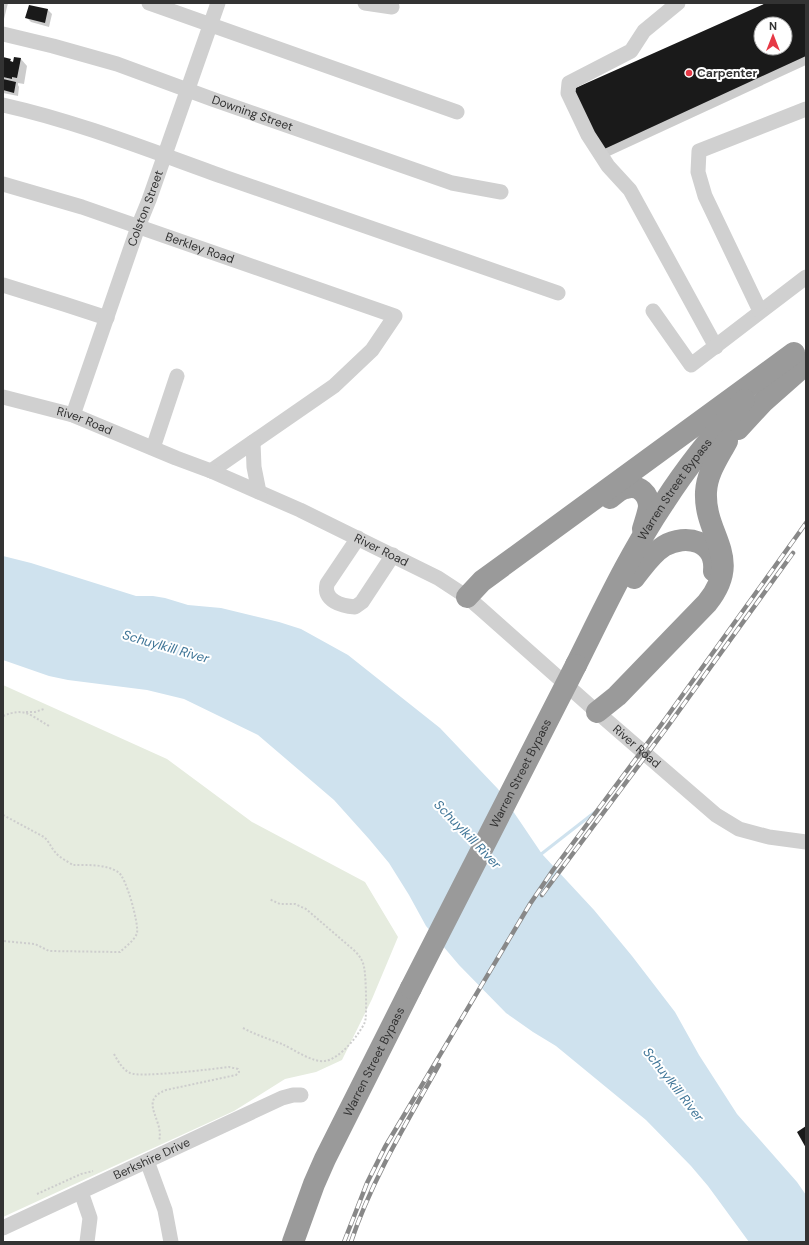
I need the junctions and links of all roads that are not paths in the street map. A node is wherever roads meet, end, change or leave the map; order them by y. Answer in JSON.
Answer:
{"nodes":[{"id":1,"x":149,"y":3,"type":"edge"},
{"id":2,"x":218,"y":3,"type":"edge"},
{"id":3,"x":365,"y":3,"type":"edge"},
{"id":4,"x":678,"y":3,"type":"edge"},
{"id":5,"x":392,"y":5,"type":"edge"},
{"id":6,"x":211,"y":24,"type":"junction"},
{"id":7,"x":3,"y":34,"type":"edge"},
{"id":8,"x":187,"y":90,"type":"junction"},
{"id":9,"x":3,"y":105,"type":"edge"},
{"id":10,"x":806,"y":108,"type":"edge"},
{"id":11,"x":457,"y":112,"type":"dead end"},
{"id":12,"x":165,"y":155,"type":"junction"},
{"id":13,"x":3,"y":184,"type":"edge"},
{"id":14,"x":501,"y":192,"type":"dead end"},
{"id":15,"x":138,"y":227,"type":"junction"},
{"id":16,"x":806,"y":277,"type":"edge"},
{"id":17,"x":3,"y":285,"type":"edge"},
{"id":18,"x":558,"y":293,"type":"dead end"},
{"id":19,"x":653,"y":311,"type":"dead end"},
{"id":20,"x":760,"y":311,"type":"junction"},
{"id":21,"x":107,"y":318,"type":"junction"},
{"id":22,"x":716,"y":347,"type":"junction"},
{"id":23,"x":802,"y":353,"type":"edge"},
{"id":24,"x":177,"y":376,"type":"dead end"},
{"id":25,"x":3,"y":397,"type":"edge"},
{"id":26,"x":73,"y":415,"type":"junction"},
{"id":27,"x":727,"y":441,"type":"junction"},
{"id":28,"x":253,"y":442,"type":"junction"},
{"id":29,"x":153,"y":448,"type":"junction"},
{"id":30,"x":211,"y":471,"type":"junction"},
{"id":31,"x":259,"y":492,"type":"junction"},
{"id":32,"x":358,"y":538,"type":"junction"},
{"id":33,"x":636,"y":549,"type":"junction"},
{"id":34,"x":393,"y":555,"type":"junction"},
{"id":35,"x":634,"y":578,"type":"junction"},
{"id":36,"x":467,"y":597,"type":"junction"},
{"id":37,"x":580,"y":669,"type":"junction"},
{"id":38,"x":597,"y":712,"type":"junction"},
{"id":39,"x":806,"y":842,"type":"edge"},
{"id":40,"x":416,"y":992,"type":"junction"},
{"id":41,"x":301,"y":1095,"type":"dead end"},
{"id":42,"x":147,"y":1161,"type":"junction"},
{"id":43,"x":81,"y":1192,"type":"junction"},
{"id":44,"x":3,"y":1228,"type":"edge"},
{"id":45,"x":87,"y":1242,"type":"edge"},
{"id":46,"x":171,"y":1242,"type":"edge"},
{"id":47,"x":293,"y":1242,"type":"edge"},
{"id":48,"x":305,"y":1242,"type":"edge"}],
"edges":[{"from":1,"to":6,"type":"street"},
{"from":2,"to":6,"type":"street","name":"Colston Street"},
{"from":3,"to":5,"type":"street"},
{"from":4,"to":22,"type":"street"},
{"from":6,"to":8,"type":"street","name":"Colston Street"},
{"from":6,"to":11,"type":"street"},
{"from":7,"to":8,"type":"street","name":"Downing Street"},
{"from":8,"to":12,"type":"street","name":"Colston Street"},
{"from":8,"to":14,"type":"street","name":"Downing Street"},
{"from":9,"to":12,"type":"street"},
{"from":10,"to":20,"type":"street"},
{"from":12,"to":15,"type":"street","name":"Colston Street"},
{"from":12,"to":18,"type":"street"},
{"from":13,"to":15,"type":"street","name":"Berkley Road"},
{"from":15,"to":21,"type":"street","name":"Colston Street"},
{"from":15,"to":28,"type":"street","name":"Berkley Road"},
{"from":16,"to":20,"type":"street"},
{"from":17,"to":21,"type":"street"},
{"from":19,"to":22,"type":"street"},
{"from":20,"to":22,"type":"street"},
{"from":21,"to":26,"type":"street","name":"Colston Street"},
{"from":23,"to":27,"type":"highway","name":"Warren Street Bypass"},
{"from":23,"to":33,"type":"highway","name":"Warren Street Bypass"},
{"from":23,"to":36,"type":"highway"},
{"from":24,"to":29,"type":"street"},
{"from":25,"to":26,"type":"street","name":"River Road"},
{"from":26,"to":29,"type":"street","name":"River Road"},
{"from":27,"to":35,"type":"highway","name":"Warren Street Bypass"},
{"from":27,"to":38,"type":"highway"},
{"from":28,"to":30,"type":"street"},
{"from":28,"to":31,"type":"street"},
{"from":29,"to":30,"type":"street","name":"River Road"},
{"from":30,"to":31,"type":"street","name":"River Road"},
{"from":31,"to":32,"type":"street","name":"River Road"},
{"from":32,"to":34,"type":"street","name":"River Road"},
{"from":32,"to":34,"type":"street"},
{"from":33,"to":36,"type":"highway"},
{"from":33,"to":37,"type":"highway","name":"Warren Street Bypass"},
{"from":34,"to":36,"type":"street","name":"River Road"},
{"from":35,"to":37,"type":"highway","name":"Warren Street Bypass"},
{"from":35,"to":38,"type":"highway"},
{"from":36,"to":38,"type":"street","name":"River Road"},
{"from":37,"to":40,"type":"highway","name":"Warren Street Bypass","bridge":true},
{"from":38,"to":39,"type":"street","name":"River Road"},
{"from":40,"to":47,"type":"highway","name":"Warren Street Bypass"},
{"from":40,"to":48,"type":"highway","name":"Warren Street Bypass"},
{"from":41,"to":42,"type":"street","name":"Berkshire Drive"},
{"from":42,"to":43,"type":"street","name":"Berkshire Drive"},
{"from":42,"to":46,"type":"street"},
{"from":43,"to":44,"type":"street","name":"Berkshire Drive"},
{"from":43,"to":45,"type":"street"}]}
